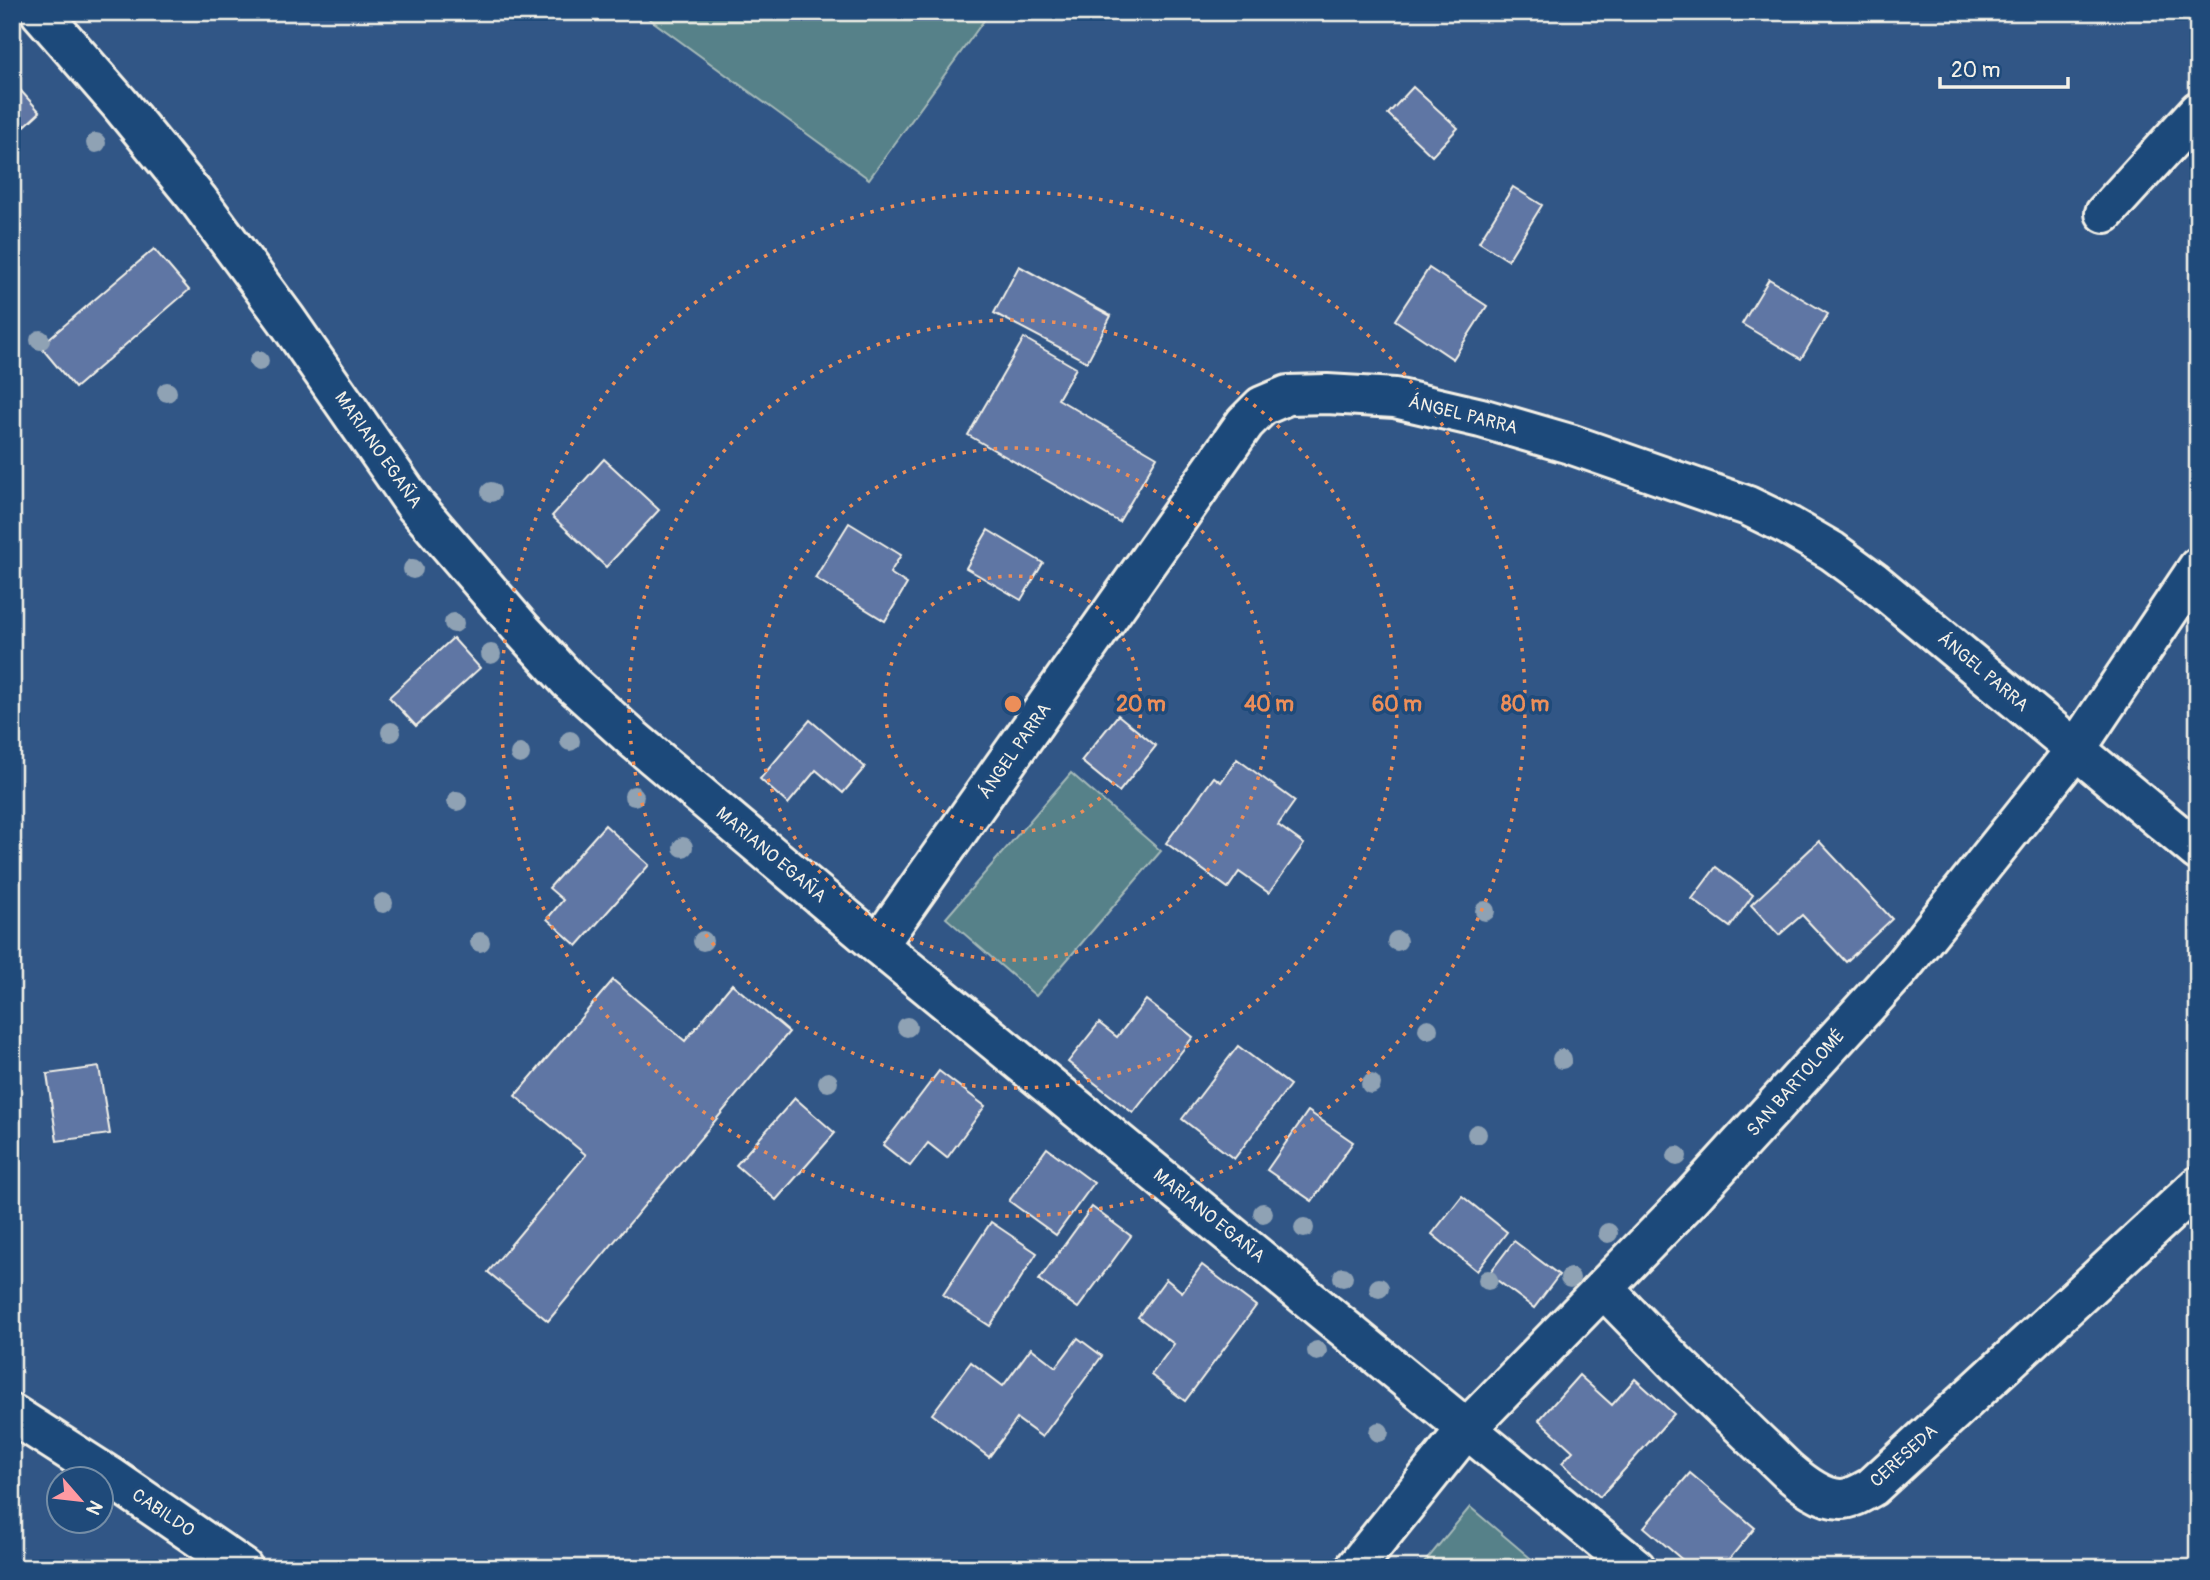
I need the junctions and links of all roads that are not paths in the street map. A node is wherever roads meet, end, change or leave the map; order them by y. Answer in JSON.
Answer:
{"nodes":[{"id":1,"x":40,"y":12,"type":"edge"},
{"id":2,"x":2198,"y":111,"type":"edge"},
{"id":3,"x":2105,"y":213,"type":"dead end"},
{"id":4,"x":2198,"y":567,"type":"edge"},
{"id":5,"x":2076,"y":749,"type":"junction"},
{"id":6,"x":2198,"y":851,"type":"edge"},
{"id":7,"x":878,"y":945,"type":"junction"},
{"id":8,"x":2198,"y":1186,"type":"edge"},
{"id":9,"x":1604,"y":1289,"type":"junction"},
{"id":10,"x":12,"y":1414,"type":"edge"},
{"id":11,"x":1468,"y":1428,"type":"junction"},
{"id":12,"x":243,"y":1568,"type":"edge"},
{"id":13,"x":1355,"y":1568,"type":"edge"},
{"id":14,"x":1636,"y":1568,"type":"edge"}],
"edges":[{"from":1,"to":7,"type":"street","name":"MARIANO EGAÑA"},
{"from":2,"to":3,"type":"street"},
{"from":4,"to":5,"type":"street","name":"SAN BARTOLOMÉ"},
{"from":5,"to":6,"type":"street","name":"ÁNGEL PARRA"},
{"from":5,"to":7,"type":"street","name":"ÁNGEL PARRA"},
{"from":5,"to":9,"type":"street","name":"SAN BARTOLOMÉ"},
{"from":7,"to":11,"type":"street","name":"MARIANO EGAÑA"},
{"from":8,"to":9,"type":"street","name":"CERESEDA"},
{"from":9,"to":11,"type":"street","name":"SAN BARTOLOMÉ"},
{"from":10,"to":12,"type":"street","name":"CABILDO"},
{"from":11,"to":13,"type":"street","name":"SAN BARTOLOMÉ"},
{"from":11,"to":14,"type":"street","name":"MARIANO EGAÑA"}]}
